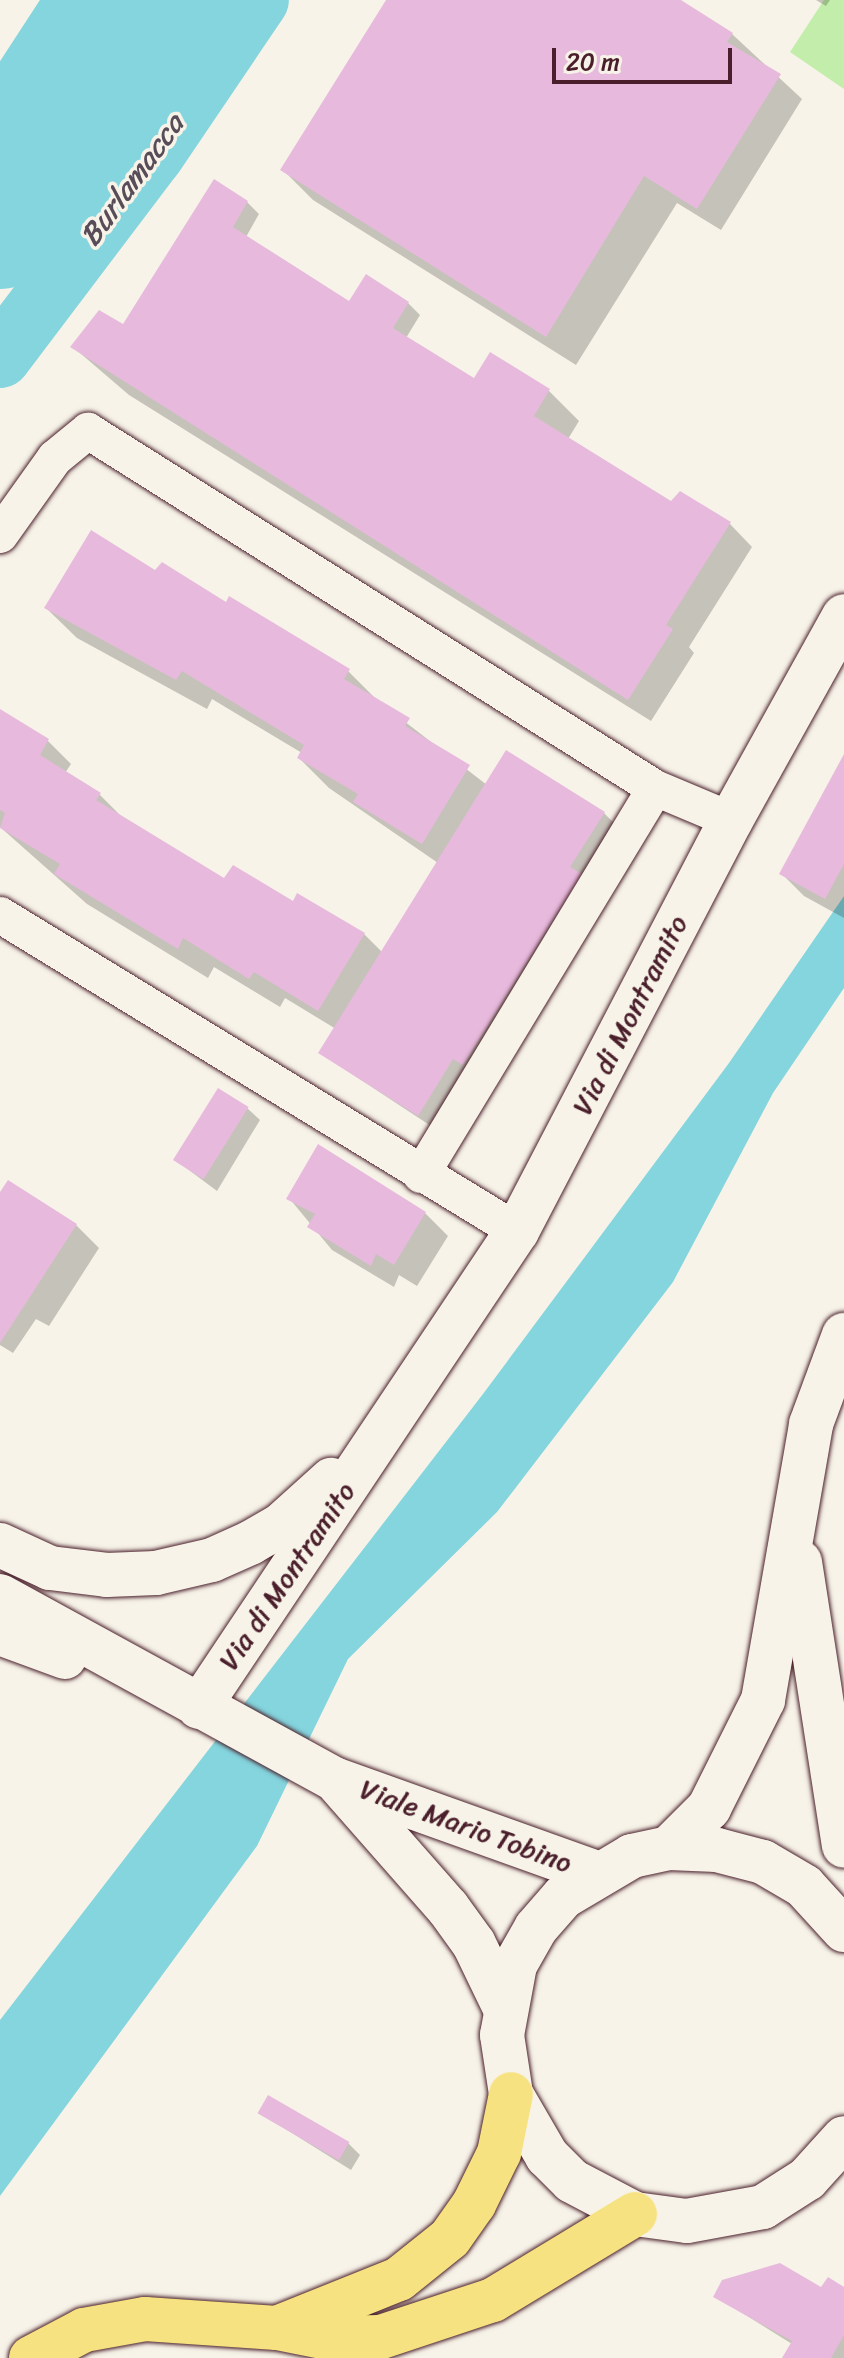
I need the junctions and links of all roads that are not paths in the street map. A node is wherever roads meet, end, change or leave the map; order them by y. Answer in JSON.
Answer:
{"nodes":[{"id":1,"x":0,"y":535,"type":"edge"},
{"id":2,"x":844,"y":616,"type":"edge"},
{"id":3,"x":655,"y":788,"type":"junction"},
{"id":4,"x":731,"y":820,"type":"junction"},
{"id":5,"x":0,"y":915,"type":"edge"},
{"id":6,"x":421,"y":1175,"type":"junction"},
{"id":7,"x":517,"y":1231,"type":"junction"},
{"id":8,"x":844,"y":1335,"type":"edge"},
{"id":9,"x":401,"y":1406,"type":"junction"},
{"id":10,"x":794,"y":1529,"type":"junction"},
{"id":11,"x":0,"y":1545,"type":"edge"},
{"id":12,"x":0,"y":1596,"type":"edge"},
{"id":13,"x":0,"y":1633,"type":"edge"},
{"id":14,"x":212,"y":1713,"type":"junction"},
{"id":15,"x":334,"y":1779,"type":"junction"},
{"id":16,"x":844,"y":1846,"type":"edge"},
{"id":17,"x":669,"y":1848,"type":"junction"},
{"id":18,"x":597,"y":1873,"type":"junction"},
{"id":19,"x":844,"y":1930,"type":"edge"},
{"id":20,"x":504,"y":2006,"type":"junction"},
{"id":21,"x":511,"y":2094,"type":"junction"},
{"id":22,"x":838,"y":2155,"type":"edge"},
{"id":23,"x":635,"y":2214,"type":"junction"},
{"id":24,"x":277,"y":2328,"type":"junction"},
{"id":25,"x":31,"y":2358,"type":"edge"}],
"edges":[{"from":1,"to":3,"type":"lane"},
{"from":2,"to":4,"type":"main road","name":"Via di Montramito"},
{"from":3,"to":4,"type":"lane"},
{"from":3,"to":6,"type":"lane"},
{"from":4,"to":7,"type":"main road","name":"Via di Montramito"},
{"from":5,"to":6,"type":"lane"},
{"from":6,"to":7,"type":"lane"},
{"from":7,"to":9,"type":"main road","name":"Via di Montramito"},
{"from":8,"to":10,"type":"main road"},
{"from":9,"to":11,"type":"main road","name":"Via di Montramito"},
{"from":9,"to":14,"type":"main road","name":"Via di Montramito"},
{"from":10,"to":16,"type":"main road"},
{"from":10,"to":17,"type":"main road"},
{"from":12,"to":14,"type":"main road","name":"Viale Mario Tobino"},
{"from":13,"to":14,"type":"main road","name":"Viale Mario Tobino"},
{"from":14,"to":15,"type":"main road","name":"Viale Mario Tobino"},
{"from":15,"to":18,"type":"main road","name":"Viale Mario Tobino"},
{"from":15,"to":20,"type":"main road","name":"Viale Mario Tobino"},
{"from":17,"to":18,"type":"main road"},
{"from":17,"to":19,"type":"main road"},
{"from":18,"to":20,"type":"main road"},
{"from":20,"to":21,"type":"main road"},
{"from":21,"to":23,"type":"main road"},
{"from":21,"to":24,"type":"highway"},
{"from":22,"to":23,"type":"main road"},
{"from":23,"to":24,"type":"highway"},
{"from":24,"to":25,"type":"highway"}]}
